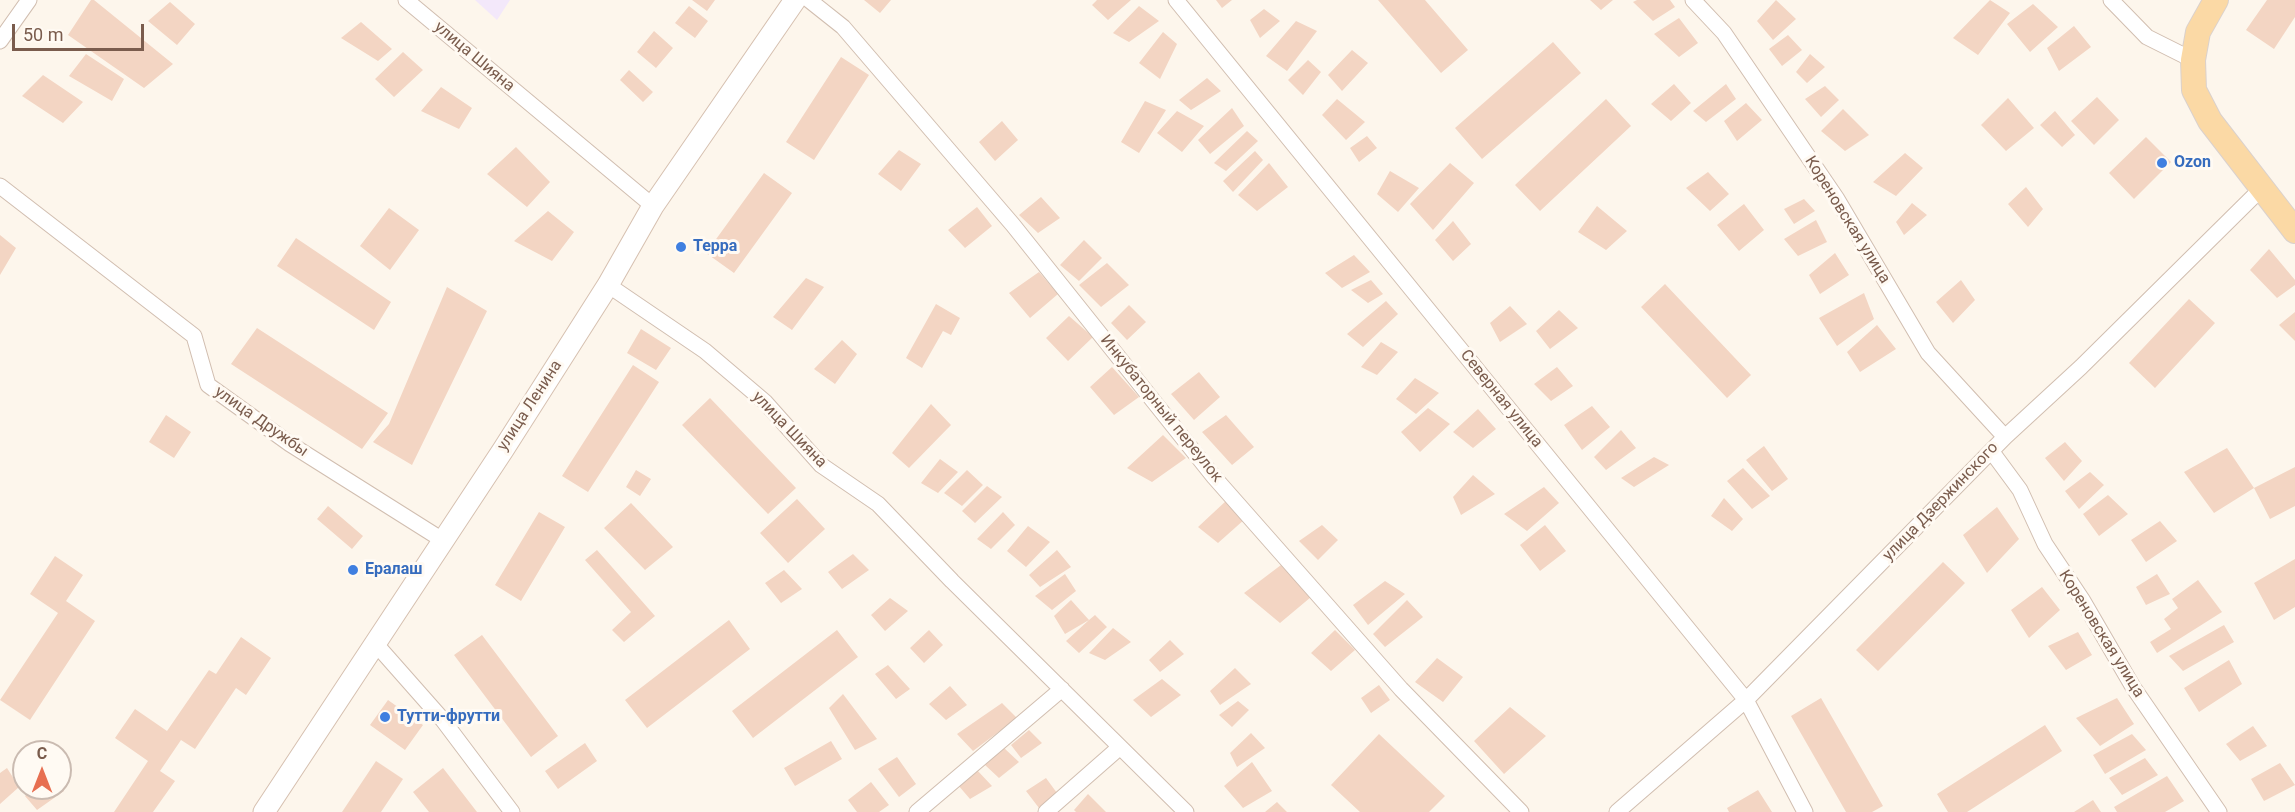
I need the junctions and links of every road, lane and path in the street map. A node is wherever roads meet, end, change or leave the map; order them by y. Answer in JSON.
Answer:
{"nodes":[{"id":1,"x":29,"y":0,"type":"edge"},
{"id":2,"x":406,"y":0,"type":"edge"},
{"id":3,"x":795,"y":0,"type":"edge"},
{"id":4,"x":809,"y":0,"type":"edge"},
{"id":5,"x":1176,"y":0,"type":"edge"},
{"id":6,"x":1693,"y":0,"type":"edge"},
{"id":7,"x":2111,"y":0,"type":"edge"},
{"id":8,"x":2216,"y":0,"type":"edge"},
{"id":9,"x":0,"y":41,"type":"edge"},
{"id":10,"x":2193,"y":60,"type":"junction"},
{"id":11,"x":0,"y":186,"type":"edge"},
{"id":12,"x":2262,"y":188,"type":"junction"},
{"id":13,"x":652,"y":206,"type":"junction"},
{"id":14,"x":2295,"y":231,"type":"edge"},
{"id":15,"x":608,"y":285,"type":"junction"},
{"id":16,"x":2004,"y":436,"type":"junction"},
{"id":17,"x":1992,"y":452,"type":"junction"},
{"id":18,"x":444,"y":541,"type":"junction"},
{"id":19,"x":374,"y":642,"type":"junction"},
{"id":20,"x":1062,"y":689,"type":"junction"},
{"id":21,"x":1746,"y":700,"type":"junction"},
{"id":22,"x":1120,"y":747,"type":"junction"},
{"id":23,"x":264,"y":812,"type":"edge"},
{"id":24,"x":512,"y":812,"type":"edge"},
{"id":25,"x":917,"y":812,"type":"edge"},
{"id":26,"x":1046,"y":812,"type":"edge"},
{"id":27,"x":1186,"y":812,"type":"edge"},
{"id":28,"x":1521,"y":812,"type":"edge"},
{"id":29,"x":1617,"y":812,"type":"edge"},
{"id":30,"x":1805,"y":812,"type":"edge"},
{"id":31,"x":2219,"y":812,"type":"edge"}],
"edges":[{"from":1,"to":9,"type":"street"},
{"from":2,"to":13,"type":"street","name":"улица Шияна"},
{"from":3,"to":13,"type":"main road","name":"улица Ленина"},
{"from":4,"to":28,"type":"street","name":"Инкубаторный переулок"},
{"from":5,"to":21,"type":"street","name":"Северная улица"},
{"from":6,"to":16,"type":"street","name":"Кореновская улица"},
{"from":7,"to":10,"type":"street"},
{"from":8,"to":10,"type":"main road"},
{"from":10,"to":12,"type":"main road"},
{"from":11,"to":18,"type":"street","name":"улица Дружбы"},
{"from":12,"to":14,"type":"main road"},
{"from":12,"to":16,"type":"street","name":"улица Дзержинского"},
{"from":13,"to":15,"type":"main road","name":"улица Ленина"},
{"from":15,"to":18,"type":"main road","name":"улица Ленина"},
{"from":15,"to":20,"type":"street","name":"улица Шияна"},
{"from":16,"to":17,"type":"street","name":"улица Дзержинского"},
{"from":17,"to":21,"type":"street","name":"улица Дзержинского"},
{"from":17,"to":31,"type":"street","name":"Кореновская улица"},
{"from":18,"to":19,"type":"main road","name":"улица Ленина"},
{"from":19,"to":23,"type":"main road","name":"улица Ленина"},
{"from":19,"to":24,"type":"street"},
{"from":20,"to":22,"type":"street","name":"улица Шияна"},
{"from":20,"to":25,"type":"street"},
{"from":21,"to":29,"type":"street","name":"улица Дзержинского"},
{"from":21,"to":30,"type":"street","name":"Северная улица"},
{"from":22,"to":26,"type":"street"},
{"from":22,"to":27,"type":"street","name":"улица Шияна"}]}
